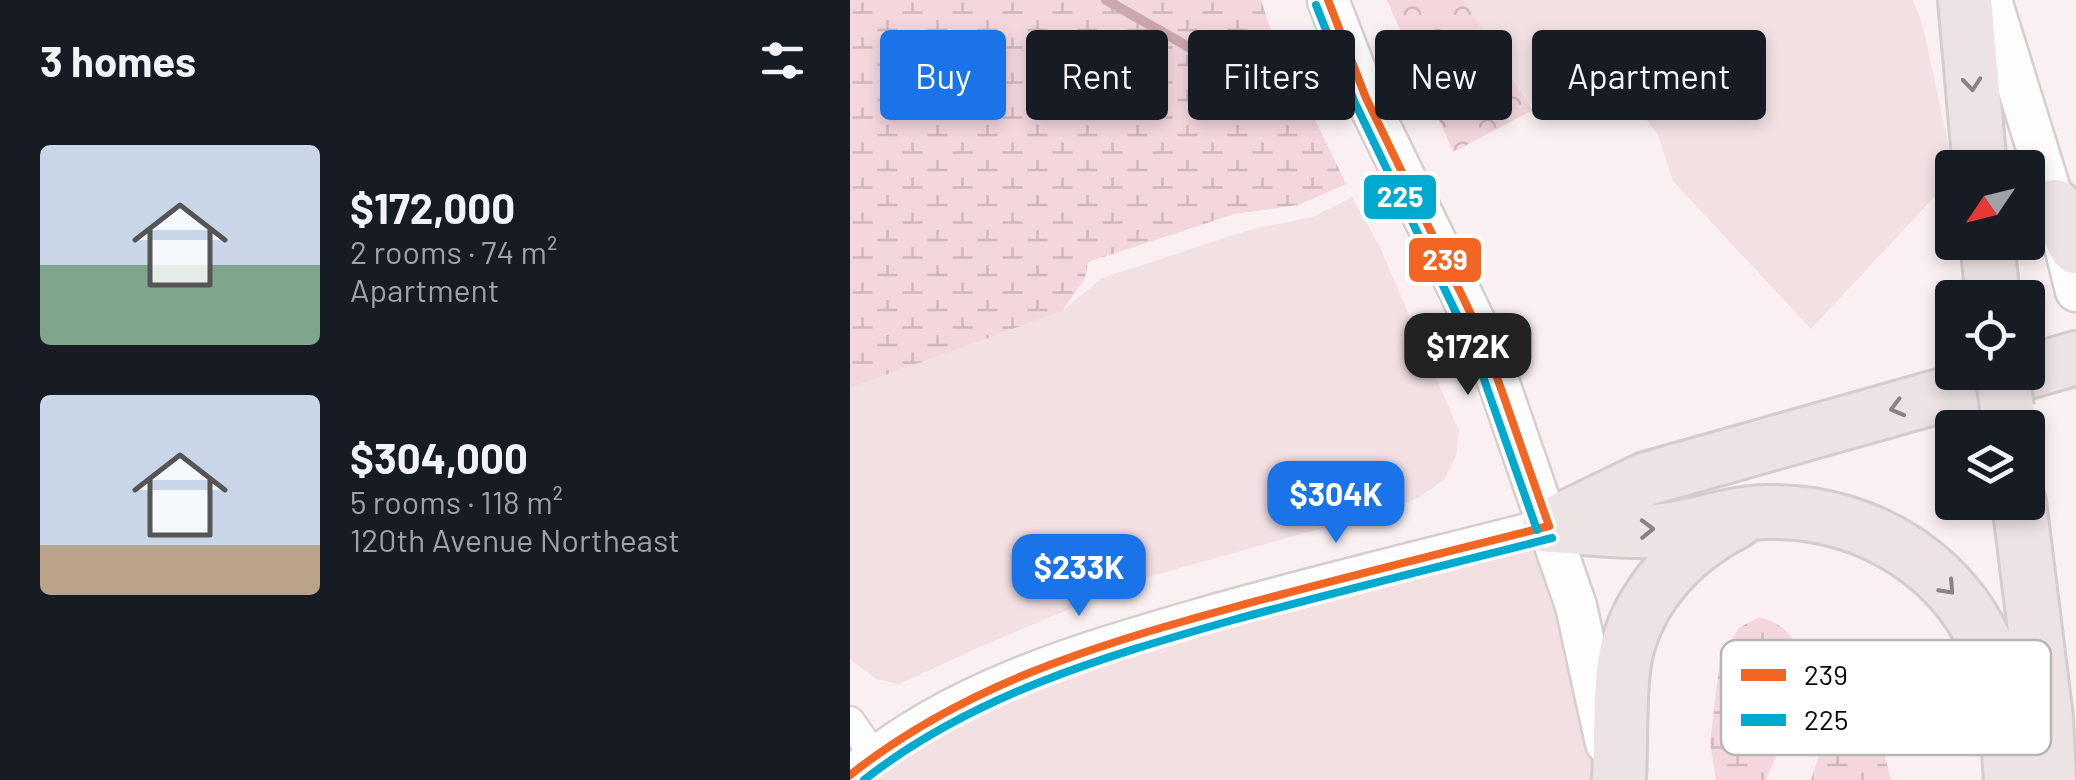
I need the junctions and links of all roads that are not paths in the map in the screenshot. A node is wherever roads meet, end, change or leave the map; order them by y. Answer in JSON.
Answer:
{"nodes":[{"id":1,"x":1328,"y":0,"type":"edge"},
{"id":2,"x":1964,"y":0,"type":"edge"},
{"id":3,"x":1991,"y":0,"type":"edge"},
{"id":4,"x":1978,"y":150,"type":"edge"},
{"id":5,"x":2066,"y":226,"type":"edge"},
{"id":6,"x":2076,"y":291,"type":"edge"},
{"id":7,"x":2076,"y":358,"type":"edge"},
{"id":8,"x":2045,"y":374,"type":"edge"},
{"id":9,"x":2014,"y":390,"type":"edge"},
{"id":10,"x":1763,"y":512,"type":"junction"},
{"id":11,"x":2021,"y":520,"type":"edge"},
{"id":12,"x":1549,"y":526,"type":"junction"},
{"id":13,"x":1984,"y":640,"type":"edge"},
{"id":14,"x":2036,"y":640,"type":"edge"},
{"id":15,"x":850,"y":721,"type":"edge"},
{"id":16,"x":2009,"y":755,"type":"edge"},
{"id":17,"x":2048,"y":755,"type":"edge"},
{"id":18,"x":862,"y":764,"type":"edge"},
{"id":19,"x":1616,"y":780,"type":"edge"},
{"id":20,"x":2011,"y":780,"type":"edge"},
{"id":21,"x":2049,"y":780,"type":"edge"}],
"edges":[{"from":1,"to":12,"type":"main road"},
{"from":2,"to":4,"type":"highway","one_way":true},
{"from":3,"to":5,"type":"main road"},
{"from":5,"to":6,"type":"main road"},
{"from":7,"to":8,"type":"highway"},
{"from":9,"to":12,"type":"highway","one_way":true},
{"from":12,"to":10,"type":"highway","one_way":true},
{"from":10,"to":13,"type":"highway","one_way":true},
{"from":10,"to":19,"type":"highway"},
{"from":11,"to":14,"type":"highway"},
{"from":12,"to":18,"type":"street"},
{"from":12,"to":19,"type":"main road"},
{"from":15,"to":18,"type":"street"},
{"from":16,"to":20,"type":"highway","one_way":true},
{"from":17,"to":21,"type":"highway"}]}
